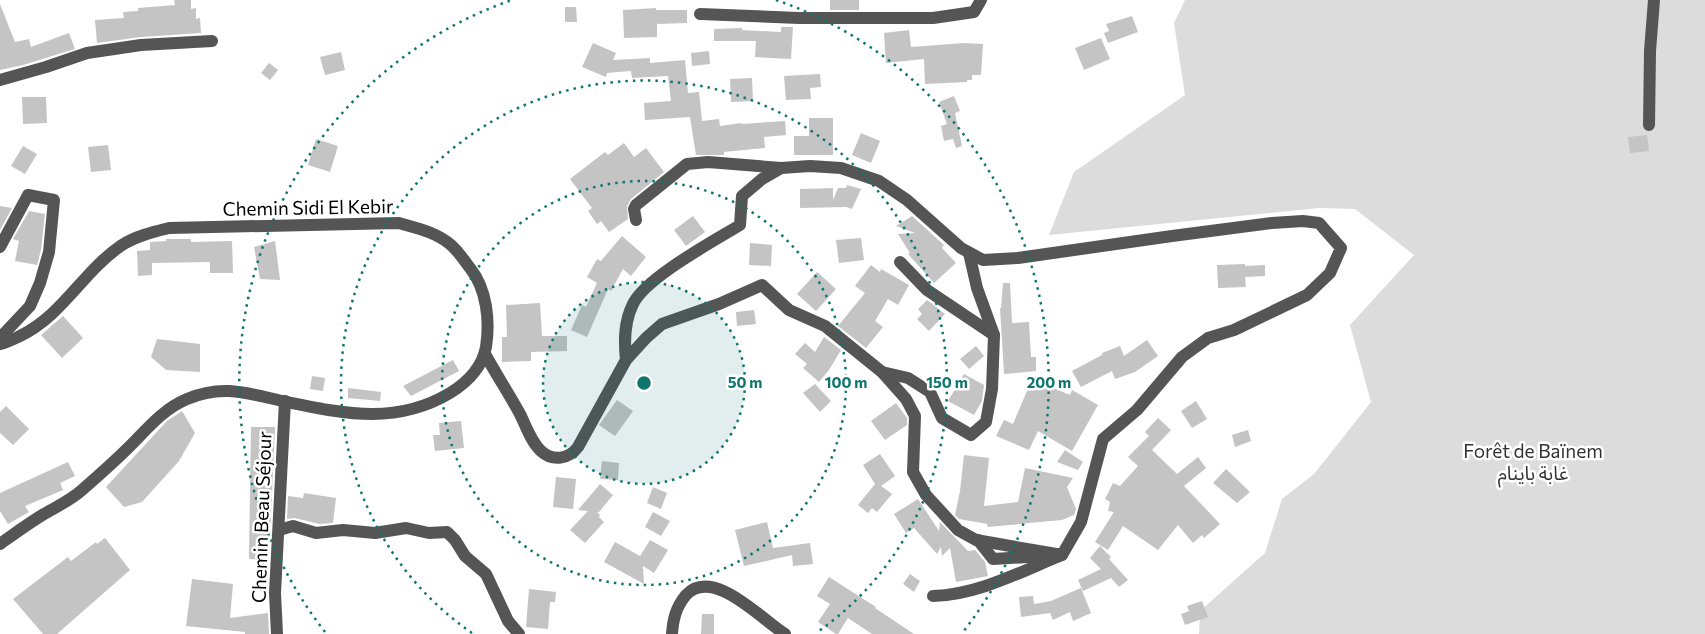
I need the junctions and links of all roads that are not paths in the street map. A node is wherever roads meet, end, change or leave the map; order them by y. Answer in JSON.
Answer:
{"nodes":[{"id":1,"x":981,"y":0,"type":"edge"},
{"id":2,"x":1654,"y":0,"type":"edge"},
{"id":3,"x":700,"y":14,"type":"dead end"},
{"id":4,"x":212,"y":41,"type":"dead end"},
{"id":5,"x":0,"y":80,"type":"edge"},
{"id":6,"x":1649,"y":125,"type":"dead end"},
{"id":7,"x":781,"y":168,"type":"junction"},
{"id":8,"x":636,"y":220,"type":"dead end"},
{"id":9,"x":0,"y":247,"type":"edge"},
{"id":10,"x":969,"y":253,"type":"junction"},
{"id":11,"x":900,"y":262,"type":"dead end"},
{"id":12,"x":994,"y":335,"type":"junction"},
{"id":13,"x":0,"y":338,"type":"edge"},
{"id":14,"x":0,"y":344,"type":"edge"},
{"id":15,"x":484,"y":354,"type":"junction"},
{"id":16,"x":626,"y":360,"type":"junction"},
{"id":17,"x":882,"y":372,"type":"junction"},
{"id":18,"x":285,"y":401,"type":"junction"},
{"id":19,"x":279,"y":530,"type":"junction"},
{"id":20,"x":0,"y":544,"type":"edge"},
{"id":21,"x":1062,"y":555,"type":"junction"},
{"id":22,"x":933,"y":596,"type":"dead end"},
{"id":23,"x":277,"y":634,"type":"edge"},
{"id":24,"x":519,"y":634,"type":"edge"},
{"id":25,"x":672,"y":634,"type":"edge"},
{"id":26,"x":785,"y":634,"type":"edge"}],
"edges":[{"from":1,"to":3,"type":"street"},
{"from":2,"to":6,"type":"street"},
{"from":4,"to":5,"type":"street"},
{"from":7,"to":8,"type":"street"},
{"from":7,"to":10,"type":"street"},
{"from":7,"to":16,"type":"street"},
{"from":9,"to":13,"type":"street"},
{"from":10,"to":12,"type":"street"},
{"from":10,"to":21,"type":"street"},
{"from":11,"to":12,"type":"street"},
{"from":12,"to":17,"type":"street"},
{"from":14,"to":15,"type":"street","name":"Chemin Sidi El Kebir"},
{"from":15,"to":16,"type":"street"},
{"from":15,"to":18,"type":"street","name":"Chemin Sidi El Kebir"},
{"from":16,"to":17,"type":"street"},
{"from":17,"to":21,"type":"street"},
{"from":18,"to":19,"type":"street","name":"Chemin Beau Séjour"},
{"from":18,"to":20,"type":"street","name":"Chemin Sidi El Kebir"},
{"from":19,"to":23,"type":"street","name":"Chemin Beau Séjour"},
{"from":19,"to":24,"type":"street"},
{"from":21,"to":22,"type":"street"},
{"from":25,"to":26,"type":"street"}]}
